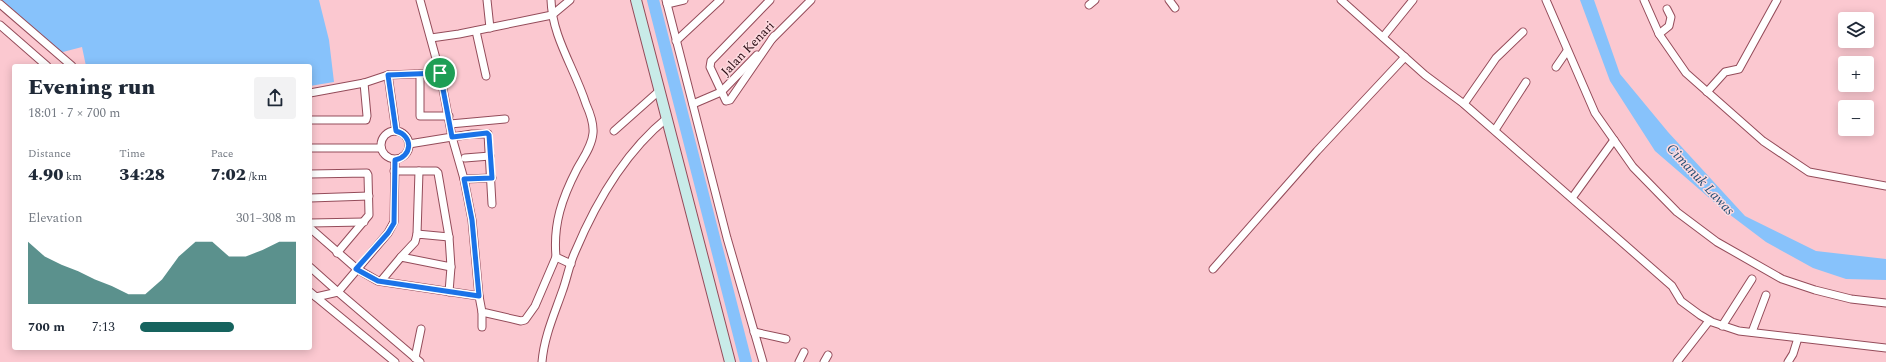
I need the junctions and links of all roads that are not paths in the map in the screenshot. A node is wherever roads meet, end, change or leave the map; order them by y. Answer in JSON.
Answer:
{"nodes":[{"id":1,"x":420,"y":0,"type":"edge"},
{"id":2,"x":487,"y":0,"type":"edge"},
{"id":3,"x":551,"y":0,"type":"edge"},
{"id":4,"x":570,"y":0,"type":"edge"},
{"id":5,"x":636,"y":0,"type":"edge"},
{"id":6,"x":684,"y":0,"type":"edge"},
{"id":7,"x":720,"y":0,"type":"edge"},
{"id":8,"x":770,"y":0,"type":"edge"},
{"id":9,"x":811,"y":0,"type":"edge"},
{"id":10,"x":1169,"y":0,"type":"edge"},
{"id":11,"x":1341,"y":0,"type":"edge"},
{"id":12,"x":1413,"y":0,"type":"edge"},
{"id":13,"x":1546,"y":0,"type":"edge"},
{"id":14,"x":1644,"y":0,"type":"edge"},
{"id":15,"x":1777,"y":0,"type":"edge"},
{"id":16,"x":666,"y":2,"type":"edge"},
{"id":17,"x":0,"y":4,"type":"edge"},
{"id":18,"x":1175,"y":8,"type":"dead end"},
{"id":19,"x":1667,"y":9,"type":"dead end"},
{"id":20,"x":552,"y":15,"type":"junction"},
{"id":21,"x":0,"y":25,"type":"edge"},
{"id":22,"x":490,"y":28,"type":"junction"},
{"id":23,"x":476,"y":31,"type":"junction"},
{"id":24,"x":1523,"y":32,"type":"dead end"},
{"id":25,"x":1659,"y":34,"type":"junction"},
{"id":26,"x":774,"y":36,"type":"junction"},
{"id":27,"x":1383,"y":37,"type":"junction"},
{"id":28,"x":430,"y":38,"type":"junction"},
{"id":29,"x":676,"y":41,"type":"junction"},
{"id":30,"x":1567,"y":51,"type":"junction"},
{"id":31,"x":1405,"y":57,"type":"junction"},
{"id":32,"x":45,"y":64,"type":"edge"},
{"id":33,"x":70,"y":64,"type":"edge"},
{"id":34,"x":1556,"y":67,"type":"dead end"},
{"id":35,"x":440,"y":73,"type":"junction"},
{"id":36,"x":420,"y":74,"type":"junction"},
{"id":37,"x":388,"y":75,"type":"junction"},
{"id":38,"x":486,"y":76,"type":"dead end"},
{"id":39,"x":1526,"y":82,"type":"dead end"},
{"id":40,"x":364,"y":83,"type":"junction"},
{"id":41,"x":659,"y":91,"type":"junction"},
{"id":42,"x":721,"y":92,"type":"junction"},
{"id":43,"x":1707,"y":92,"type":"junction"},
{"id":44,"x":312,"y":93,"type":"edge"},
{"id":45,"x":693,"y":104,"type":"junction"},
{"id":46,"x":1464,"y":104,"type":"junction"},
{"id":47,"x":449,"y":116,"type":"junction"},
{"id":48,"x":667,"y":118,"type":"junction"},
{"id":49,"x":505,"y":119,"type":"dead end"},
{"id":50,"x":312,"y":120,"type":"edge"},
{"id":51,"x":450,"y":124,"type":"junction"},
{"id":52,"x":1495,"y":130,"type":"junction"},
{"id":53,"x":396,"y":131,"type":"junction"},
{"id":54,"x":614,"y":131,"type":"dead end"},
{"id":55,"x":452,"y":137,"type":"junction"},
{"id":56,"x":1614,"y":140,"type":"junction"},
{"id":57,"x":409,"y":144,"type":"junction"},
{"id":58,"x":312,"y":148,"type":"edge"},
{"id":59,"x":380,"y":148,"type":"junction"},
{"id":60,"x":490,"y":156,"type":"junction"},
{"id":61,"x":465,"y":158,"type":"dead end"},
{"id":62,"x":395,"y":160,"type":"junction"},
{"id":63,"x":394,"y":171,"type":"junction"},
{"id":64,"x":419,"y":171,"type":"junction"},
{"id":65,"x":312,"y":174,"type":"edge"},
{"id":66,"x":492,"y":178,"type":"junction"},
{"id":67,"x":464,"y":179,"type":"junction"},
{"id":68,"x":1886,"y":186,"type":"edge"},
{"id":69,"x":369,"y":196,"type":"junction"},
{"id":70,"x":312,"y":198,"type":"edge"},
{"id":71,"x":1572,"y":198,"type":"junction"},
{"id":72,"x":492,"y":204,"type":"dead end"},
{"id":73,"x":364,"y":222,"type":"junction"},
{"id":74,"x":312,"y":223,"type":"edge"},
{"id":75,"x":312,"y":230,"type":"edge"},
{"id":76,"x":417,"y":234,"type":"junction"},
{"id":77,"x":449,"y":237,"type":"junction"},
{"id":78,"x":337,"y":253,"type":"junction"},
{"id":79,"x":401,"y":257,"type":"junction"},
{"id":80,"x":556,"y":257,"type":"junction"},
{"id":81,"x":571,"y":264,"type":"junction"},
{"id":82,"x":451,"y":267,"type":"junction"},
{"id":83,"x":312,"y":269,"type":"edge"},
{"id":84,"x":356,"y":269,"type":"junction"},
{"id":85,"x":1213,"y":269,"type":"dead end"},
{"id":86,"x":1752,"y":279,"type":"dead end"},
{"id":87,"x":381,"y":281,"type":"junction"},
{"id":88,"x":336,"y":292,"type":"junction"},
{"id":89,"x":449,"y":292,"type":"junction"},
{"id":90,"x":312,"y":293,"type":"edge"},
{"id":91,"x":1766,"y":295,"type":"dead end"},
{"id":92,"x":479,"y":296,"type":"junction"},
{"id":93,"x":319,"y":297,"type":"junction"},
{"id":94,"x":1886,"y":303,"type":"edge"},
{"id":95,"x":482,"y":312,"type":"junction"},
{"id":96,"x":1709,"y":321,"type":"junction"},
{"id":97,"x":1722,"y":326,"type":"junction"},
{"id":98,"x":482,"y":327,"type":"dead end"},
{"id":99,"x":421,"y":329,"type":"dead end"},
{"id":100,"x":754,"y":332,"type":"junction"},
{"id":101,"x":1752,"y":332,"type":"junction"},
{"id":102,"x":1798,"y":338,"type":"junction"},
{"id":103,"x":786,"y":339,"type":"dead end"},
{"id":104,"x":1886,"y":348,"type":"edge"},
{"id":105,"x":804,"y":352,"type":"dead end"},
{"id":106,"x":828,"y":355,"type":"dead end"},
{"id":107,"x":417,"y":360,"type":"edge"},
{"id":108,"x":395,"y":362,"type":"edge"},
{"id":109,"x":542,"y":362,"type":"edge"},
{"id":110,"x":730,"y":362,"type":"edge"},
{"id":111,"x":763,"y":362,"type":"edge"},
{"id":112,"x":799,"y":362,"type":"edge"},
{"id":113,"x":824,"y":362,"type":"edge"},
{"id":114,"x":1677,"y":362,"type":"edge"},
{"id":115,"x":1788,"y":362,"type":"edge"}],
"edges":[{"from":1,"to":28,"type":"street"},
{"from":2,"to":22,"type":"street"},
{"from":3,"to":20,"type":"street"},
{"from":4,"to":20,"type":"street"},
{"from":5,"to":41,"type":"street"},
{"from":6,"to":16,"type":"street"},
{"from":7,"to":29,"type":"street"},
{"from":8,"to":42,"type":"street"},
{"from":9,"to":26,"type":"street","name":"Jalan Kenari"},
{"from":10,"to":18,"type":"street"},
{"from":11,"to":27,"type":"street"},
{"from":12,"to":27,"type":"street"},
{"from":13,"to":30,"type":"street"},
{"from":14,"to":25,"type":"street"},
{"from":15,"to":43,"type":"street"},
{"from":16,"to":29,"type":"street"},
{"from":17,"to":33,"type":"street"},
{"from":19,"to":25,"type":"street"},
{"from":20,"to":22,"type":"street"},
{"from":20,"to":80,"type":"street"},
{"from":21,"to":32,"type":"street"},
{"from":22,"to":23,"type":"street"},
{"from":23,"to":28,"type":"street"},
{"from":23,"to":38,"type":"street"},
{"from":24,"to":46,"type":"street"},
{"from":25,"to":43,"type":"street"},
{"from":26,"to":42,"type":"street","name":"Jalan Kenari"},
{"from":26,"to":42,"type":"street"},
{"from":27,"to":31,"type":"street"},
{"from":28,"to":35,"type":"street"},
{"from":29,"to":45,"type":"street"},
{"from":30,"to":34,"type":"street"},
{"from":30,"to":56,"type":"street"},
{"from":31,"to":46,"type":"street"},
{"from":31,"to":85,"type":"street"},
{"from":35,"to":36,"type":"street"},
{"from":35,"to":47,"type":"street"},
{"from":36,"to":37,"type":"street"},
{"from":36,"to":47,"type":"street"},
{"from":37,"to":40,"type":"street"},
{"from":37,"to":53,"type":"street"},
{"from":39,"to":52,"type":"street"},
{"from":40,"to":44,"type":"street"},
{"from":40,"to":50,"type":"street"},
{"from":41,"to":48,"type":"street"},
{"from":41,"to":54,"type":"street"},
{"from":42,"to":45,"type":"street","name":"Jalan Kenari"},
{"from":43,"to":68,"type":"street"},
{"from":45,"to":100,"type":"street"},
{"from":46,"to":52,"type":"street"},
{"from":47,"to":51,"type":"street"},
{"from":48,"to":81,"type":"street"},
{"from":48,"to":110,"type":"street"},
{"from":49,"to":51,"type":"street"},
{"from":51,"to":55,"type":"street"},
{"from":52,"to":71,"type":"street"},
{"from":53,"to":57,"type":"street"},
{"from":53,"to":59,"type":"street"},
{"from":55,"to":57,"type":"street"},
{"from":55,"to":60,"type":"street"},
{"from":55,"to":67,"type":"street"},
{"from":56,"to":71,"type":"street"},
{"from":56,"to":94,"type":"street"},
{"from":57,"to":62,"type":"street"},
{"from":58,"to":59,"type":"street"},
{"from":59,"to":62,"type":"street"},
{"from":60,"to":61,"type":"street"},
{"from":60,"to":66,"type":"street"},
{"from":62,"to":63,"type":"street"},
{"from":63,"to":64,"type":"street"},
{"from":63,"to":84,"type":"street"},
{"from":64,"to":76,"type":"street"},
{"from":64,"to":77,"type":"street"},
{"from":65,"to":69,"type":"street"},
{"from":66,"to":67,"type":"street"},
{"from":66,"to":72,"type":"street"},
{"from":67,"to":92,"type":"street"},
{"from":69,"to":70,"type":"street"},
{"from":69,"to":73,"type":"street"},
{"from":71,"to":96,"type":"street"},
{"from":73,"to":74,"type":"street"},
{"from":73,"to":78,"type":"street"},
{"from":75,"to":78,"type":"street"},
{"from":76,"to":77,"type":"street"},
{"from":76,"to":79,"type":"street"},
{"from":77,"to":82,"type":"street"},
{"from":78,"to":84,"type":"street"},
{"from":79,"to":82,"type":"street"},
{"from":79,"to":87,"type":"street"},
{"from":80,"to":81,"type":"street"},
{"from":80,"to":95,"type":"street"},
{"from":81,"to":109,"type":"street"},
{"from":82,"to":89,"type":"street"},
{"from":83,"to":88,"type":"street"},
{"from":84,"to":87,"type":"street"},
{"from":84,"to":88,"type":"street"},
{"from":86,"to":97,"type":"street"},
{"from":87,"to":89,"type":"street"},
{"from":88,"to":93,"type":"street"},
{"from":88,"to":107,"type":"street"},
{"from":89,"to":92,"type":"street"},
{"from":90,"to":93,"type":"street"},
{"from":91,"to":101,"type":"street"},
{"from":92,"to":95,"type":"street"},
{"from":93,"to":108,"type":"street"},
{"from":95,"to":98,"type":"street"},
{"from":96,"to":97,"type":"street"},
{"from":96,"to":114,"type":"street"},
{"from":97,"to":101,"type":"street"},
{"from":99,"to":107,"type":"street"},
{"from":100,"to":103,"type":"street"},
{"from":100,"to":111,"type":"street"},
{"from":101,"to":102,"type":"street"},
{"from":102,"to":104,"type":"street"},
{"from":102,"to":115,"type":"street"},
{"from":105,"to":112,"type":"street"},
{"from":106,"to":113,"type":"street"}]}
